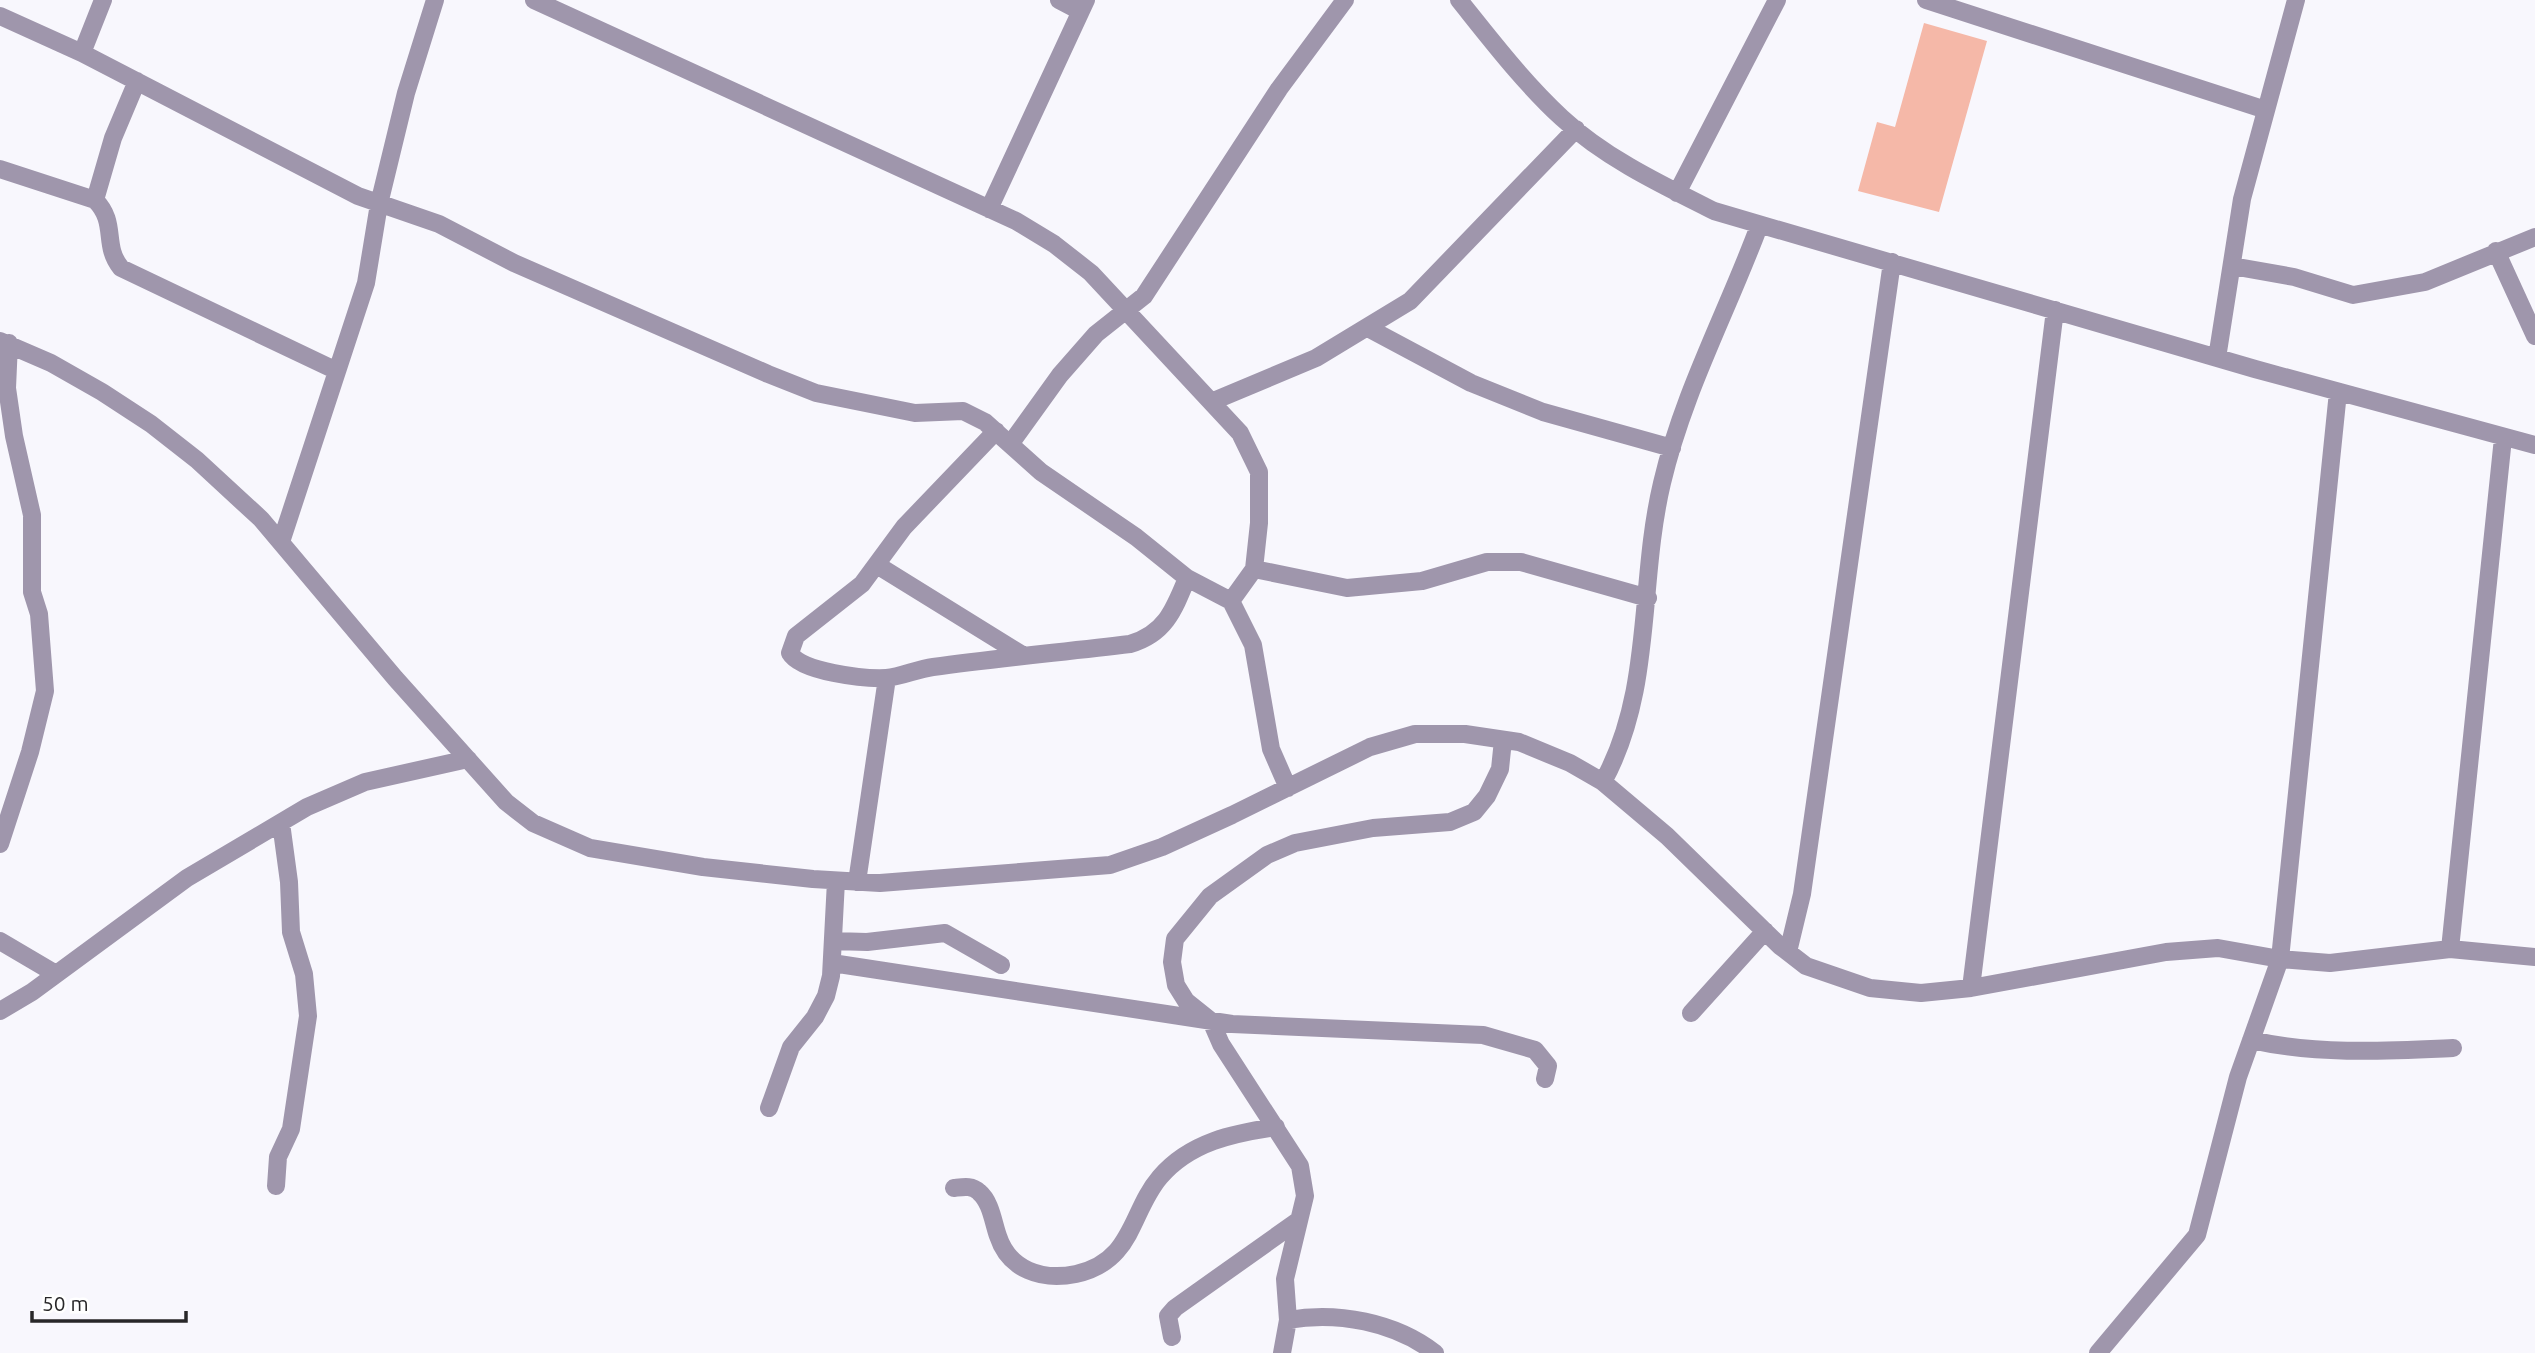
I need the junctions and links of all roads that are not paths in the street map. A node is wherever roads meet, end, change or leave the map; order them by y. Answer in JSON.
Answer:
{"nodes":[{"id":1,"x":103,"y":0,"type":"edge"},
{"id":2,"x":435,"y":0,"type":"edge"},
{"id":3,"x":534,"y":0,"type":"edge"},
{"id":4,"x":1059,"y":0,"type":"edge"},
{"id":5,"x":1345,"y":0,"type":"edge"},
{"id":6,"x":1459,"y":0,"type":"edge"},
{"id":7,"x":1777,"y":0,"type":"edge"},
{"id":8,"x":1926,"y":0,"type":"edge"},
{"id":9,"x":2296,"y":0,"type":"edge"},
{"id":10,"x":1083,"y":5,"type":"edge"},
{"id":11,"x":0,"y":16,"type":"edge"},
{"id":12,"x":82,"y":52,"type":"junction"},
{"id":13,"x":137,"y":81,"type":"junction"},
{"id":14,"x":2266,"y":110,"type":"junction"},
{"id":15,"x":1576,"y":129,"type":"junction"},
{"id":16,"x":0,"y":169,"type":"edge"},
{"id":17,"x":1677,"y":193,"type":"junction"},
{"id":18,"x":95,"y":200,"type":"junction"},
{"id":19,"x":379,"y":204,"type":"junction"},
{"id":20,"x":989,"y":209,"type":"junction"},
{"id":21,"x":1759,"y":226,"type":"junction"},
{"id":22,"x":2535,"y":237,"type":"edge"},
{"id":23,"x":2496,"y":251,"type":"junction"},
{"id":24,"x":1892,"y":262,"type":"junction"},
{"id":25,"x":2232,"y":266,"type":"junction"},
{"id":26,"x":1126,"y":310,"type":"junction"},
{"id":27,"x":2055,"y":310,"type":"junction"},
{"id":28,"x":1368,"y":328,"type":"junction"},
{"id":29,"x":2535,"y":337,"type":"edge"},
{"id":30,"x":5,"y":342,"type":"edge"},
{"id":31,"x":2217,"y":358,"type":"junction"},
{"id":32,"x":337,"y":371,"type":"junction"},
{"id":33,"x":2338,"y":392,"type":"junction"},
{"id":34,"x":1211,"y":402,"type":"junction"},
{"id":35,"x":996,"y":431,"type":"junction"},
{"id":36,"x":2503,"y":438,"type":"junction"},
{"id":37,"x":1011,"y":443,"type":"junction"},
{"id":38,"x":2535,"y":445,"type":"edge"},
{"id":39,"x":1672,"y":448,"type":"junction"},
{"id":40,"x":281,"y":542,"type":"junction"},
{"id":41,"x":877,"y":565,"type":"junction"},
{"id":42,"x":1254,"y":569,"type":"junction"},
{"id":43,"x":1187,"y":578,"type":"junction"},
{"id":44,"x":1648,"y":598,"type":"junction"},
{"id":45,"x":1231,"y":601,"type":"junction"},
{"id":46,"x":1024,"y":656,"type":"junction"},
{"id":47,"x":887,"y":678,"type":"junction"},
{"id":48,"x":1503,"y":740,"type":"junction"},
{"id":49,"x":468,"y":759,"type":"junction"},
{"id":50,"x":1603,"y":782,"type":"junction"},
{"id":51,"x":1287,"y":788,"type":"junction"},
{"id":52,"x":281,"y":823,"type":"junction"},
{"id":53,"x":0,"y":844,"type":"edge"},
{"id":54,"x":836,"y":880,"type":"junction"},
{"id":55,"x":857,"y":882,"type":"junction"},
{"id":56,"x":1765,"y":931,"type":"junction"},
{"id":57,"x":833,"y":941,"type":"junction"},
{"id":58,"x":0,"y":942,"type":"edge"},
{"id":59,"x":2450,"y":949,"type":"junction"},
{"id":60,"x":1788,"y":952,"type":"junction"},
{"id":61,"x":2535,"y":957,"type":"edge"},
{"id":62,"x":2280,"y":959,"type":"junction"},
{"id":63,"x":832,"y":963,"type":"junction"},
{"id":64,"x":1000,"y":965,"type":"dead end"},
{"id":65,"x":56,"y":974,"type":"junction"},
{"id":66,"x":1971,"y":988,"type":"junction"},
{"id":67,"x":0,"y":1011,"type":"edge"},
{"id":68,"x":1691,"y":1013,"type":"dead end"},
{"id":69,"x":1211,"y":1021,"type":"junction"},
{"id":70,"x":2251,"y":1040,"type":"junction"},
{"id":71,"x":2453,"y":1048,"type":"dead end"},
{"id":72,"x":1545,"y":1079,"type":"dead end"},
{"id":73,"x":769,"y":1108,"type":"dead end"},
{"id":74,"x":1276,"y":1127,"type":"junction"},
{"id":75,"x":276,"y":1186,"type":"dead end"},
{"id":76,"x":954,"y":1188,"type":"dead end"},
{"id":77,"x":1299,"y":1220,"type":"junction"},
{"id":78,"x":1288,"y":1320,"type":"junction"},
{"id":79,"x":1172,"y":1337,"type":"dead end"},
{"id":80,"x":1282,"y":1353,"type":"edge"},
{"id":81,"x":1435,"y":1353,"type":"edge"},
{"id":82,"x":2098,"y":1353,"type":"edge"}],
"edges":[{"from":1,"to":12,"type":"street"},
{"from":2,"to":19,"type":"street"},
{"from":3,"to":20,"type":"street"},
{"from":4,"to":10,"type":"street"},
{"from":5,"to":26,"type":"street"},
{"from":6,"to":15,"type":"street"},
{"from":7,"to":17,"type":"street"},
{"from":8,"to":14,"type":"street"},
{"from":9,"to":14,"type":"street"},
{"from":10,"to":20,"type":"street"},
{"from":11,"to":12,"type":"street"},
{"from":12,"to":13,"type":"street"},
{"from":13,"to":18,"type":"street"},
{"from":13,"to":19,"type":"street"},
{"from":14,"to":25,"type":"street"},
{"from":15,"to":17,"type":"street"},
{"from":15,"to":28,"type":"street"},
{"from":16,"to":18,"type":"street"},
{"from":17,"to":21,"type":"street"},
{"from":18,"to":32,"type":"street"},
{"from":19,"to":32,"type":"street"},
{"from":19,"to":35,"type":"street"},
{"from":20,"to":26,"type":"street"},
{"from":21,"to":24,"type":"street"},
{"from":21,"to":39,"type":"street"},
{"from":22,"to":23,"type":"street"},
{"from":23,"to":25,"type":"street"},
{"from":23,"to":29,"type":"street"},
{"from":24,"to":27,"type":"street"},
{"from":24,"to":60,"type":"street"},
{"from":25,"to":31,"type":"street"},
{"from":26,"to":34,"type":"street"},
{"from":26,"to":37,"type":"street"},
{"from":27,"to":31,"type":"street"},
{"from":27,"to":66,"type":"street"},
{"from":28,"to":34,"type":"street"},
{"from":28,"to":39,"type":"street"},
{"from":30,"to":40,"type":"street"},
{"from":30,"to":53,"type":"street"},
{"from":31,"to":33,"type":"street"},
{"from":32,"to":40,"type":"street"},
{"from":33,"to":36,"type":"street"},
{"from":33,"to":62,"type":"street"},
{"from":34,"to":42,"type":"street"},
{"from":35,"to":37,"type":"street"},
{"from":35,"to":41,"type":"street"},
{"from":36,"to":38,"type":"street"},
{"from":36,"to":59,"type":"street"},
{"from":37,"to":43,"type":"street"},
{"from":39,"to":44,"type":"street"},
{"from":40,"to":49,"type":"street"},
{"from":41,"to":46,"type":"street"},
{"from":41,"to":47,"type":"street"},
{"from":42,"to":44,"type":"street"},
{"from":42,"to":45,"type":"street"},
{"from":43,"to":45,"type":"street"},
{"from":43,"to":46,"type":"street"},
{"from":44,"to":50,"type":"street"},
{"from":45,"to":51,"type":"street"},
{"from":46,"to":47,"type":"street"},
{"from":47,"to":55,"type":"street"},
{"from":48,"to":50,"type":"street"},
{"from":48,"to":51,"type":"street"},
{"from":48,"to":69,"type":"street"},
{"from":49,"to":52,"type":"street"},
{"from":49,"to":54,"type":"street"},
{"from":50,"to":56,"type":"street"},
{"from":51,"to":55,"type":"street"},
{"from":52,"to":65,"type":"street"},
{"from":52,"to":75,"type":"street"},
{"from":54,"to":55,"type":"street"},
{"from":54,"to":57,"type":"street"},
{"from":56,"to":60,"type":"street"},
{"from":56,"to":68,"type":"street"},
{"from":57,"to":63,"type":"street"},
{"from":57,"to":64,"type":"street"},
{"from":58,"to":65,"type":"street"},
{"from":59,"to":61,"type":"street"},
{"from":59,"to":62,"type":"street"},
{"from":60,"to":66,"type":"street"},
{"from":62,"to":66,"type":"street"},
{"from":62,"to":70,"type":"street"},
{"from":63,"to":69,"type":"street"},
{"from":63,"to":73,"type":"street"},
{"from":65,"to":67,"type":"street"},
{"from":69,"to":72,"type":"street"},
{"from":69,"to":74,"type":"street"},
{"from":70,"to":71,"type":"street"},
{"from":70,"to":82,"type":"street"},
{"from":74,"to":76,"type":"street"},
{"from":74,"to":77,"type":"street"},
{"from":77,"to":78,"type":"street"},
{"from":77,"to":79,"type":"street"},
{"from":78,"to":80,"type":"street"},
{"from":78,"to":81,"type":"street"}]}
